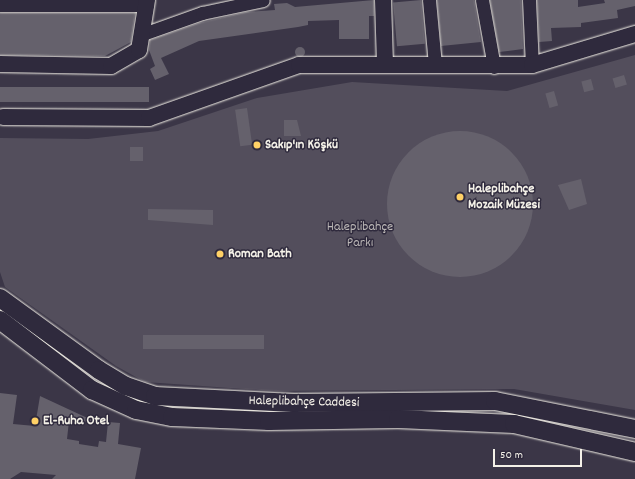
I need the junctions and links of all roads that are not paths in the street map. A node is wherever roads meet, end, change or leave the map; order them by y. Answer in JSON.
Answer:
{"nodes":[{"id":1,"x":263,"y":0,"type":"edge"},
{"id":2,"x":383,"y":0,"type":"edge"},
{"id":3,"x":428,"y":0,"type":"edge"},
{"id":4,"x":482,"y":0,"type":"edge"},
{"id":5,"x":529,"y":0,"type":"edge"},
{"id":6,"x":147,"y":3,"type":"edge"},
{"id":7,"x":0,"y":5,"type":"edge"},
{"id":8,"x":143,"y":34,"type":"junction"},
{"id":9,"x":635,"y":34,"type":"edge"},
{"id":10,"x":0,"y":64,"type":"edge"},
{"id":11,"x":385,"y":65,"type":"junction"},
{"id":12,"x":435,"y":65,"type":"junction"},
{"id":13,"x":532,"y":65,"type":"junction"},
{"id":14,"x":494,"y":67,"type":"junction"},
{"id":15,"x":1,"y":117,"type":"edge"},
{"id":16,"x":0,"y":298,"type":"edge"},
{"id":17,"x":0,"y":320,"type":"edge"},
{"id":18,"x":635,"y":430,"type":"edge"},
{"id":19,"x":635,"y":452,"type":"edge"}],
"edges":[{"from":1,"to":8,"type":"street"},
{"from":2,"to":11,"type":"street"},
{"from":3,"to":12,"type":"street"},
{"from":4,"to":14,"type":"street"},
{"from":5,"to":13,"type":"street"},
{"from":6,"to":7,"type":"street"},
{"from":6,"to":8,"type":"street"},
{"from":8,"to":10,"type":"street"},
{"from":9,"to":13,"type":"street"},
{"from":11,"to":12,"type":"street"},
{"from":11,"to":15,"type":"street"},
{"from":12,"to":14,"type":"street"},
{"from":13,"to":14,"type":"street"},
{"from":16,"to":18,"type":"main road","name":"Haleplibahçe Caddesi"},
{"from":17,"to":19,"type":"main road","name":"Haleplibahçe Caddesi"}]}
